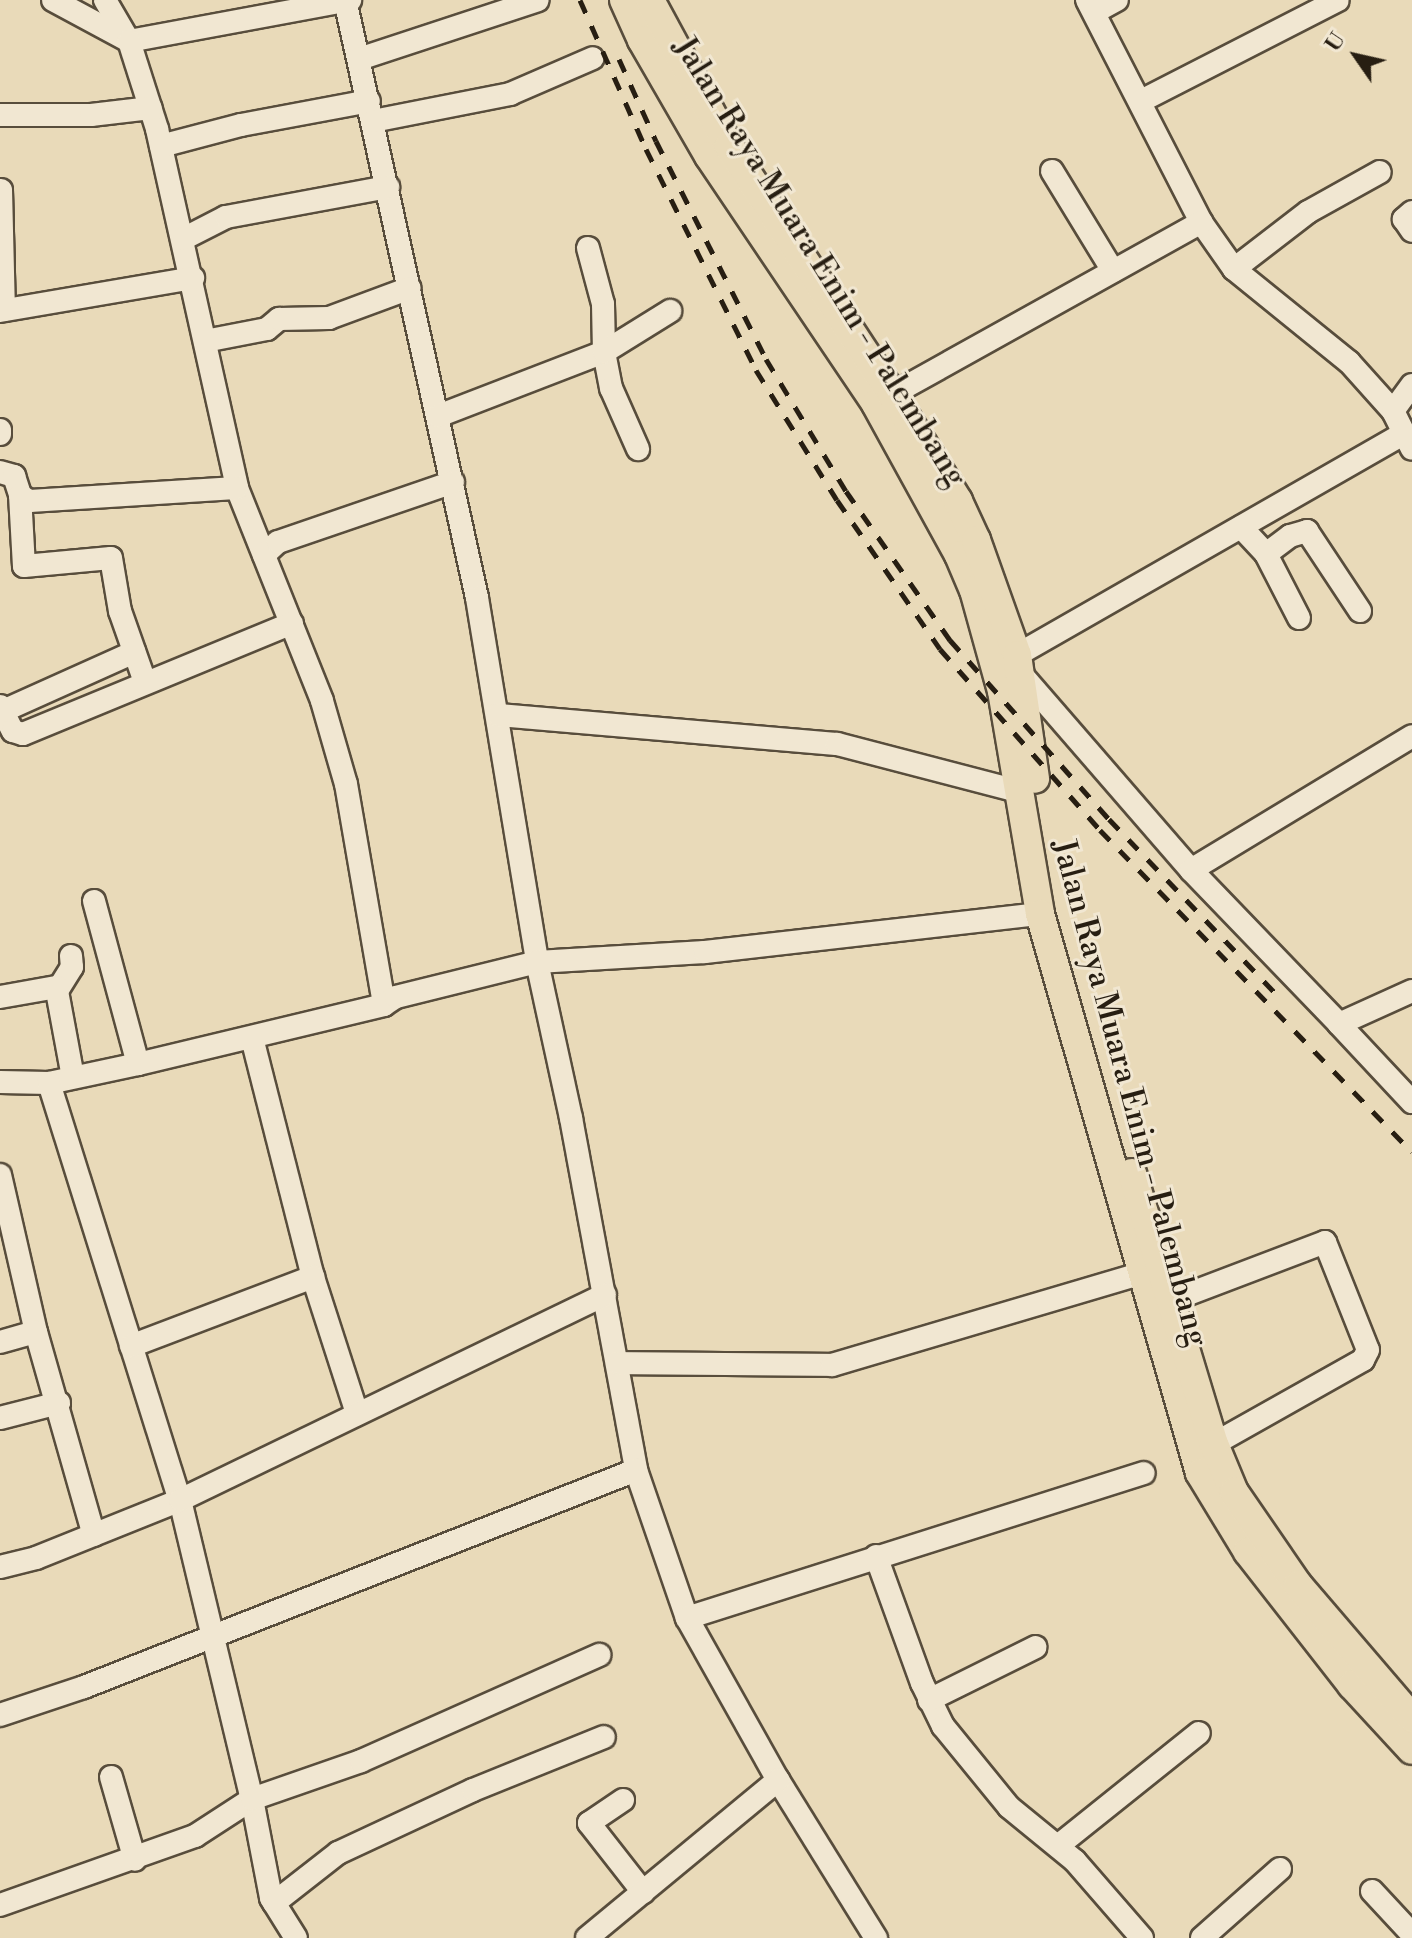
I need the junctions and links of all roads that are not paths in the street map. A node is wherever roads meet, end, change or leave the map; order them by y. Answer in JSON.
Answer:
{"nodes":[{"id":1,"x":53,"y":0,"type":"edge"},
{"id":2,"x":105,"y":0,"type":"edge"},
{"id":3,"x":538,"y":0,"type":"edge"},
{"id":4,"x":624,"y":0,"type":"edge"},
{"id":5,"x":650,"y":0,"type":"edge"},
{"id":6,"x":1117,"y":0,"type":"edge"},
{"id":7,"x":1336,"y":0,"type":"edge"},
{"id":8,"x":347,"y":1,"type":"edge"},
{"id":9,"x":1091,"y":6,"type":"edge"},
{"id":10,"x":654,"y":34,"type":"junction"},
{"id":11,"x":129,"y":41,"type":"junction"},
{"id":12,"x":593,"y":58,"type":"dead end"},
{"id":13,"x":359,"y":59,"type":"junction"},
{"id":14,"x":1141,"y":101,"type":"junction"},
{"id":15,"x":151,"y":108,"type":"junction"},
{"id":16,"x":371,"y":111,"type":"junction"},
{"id":17,"x":0,"y":115,"type":"edge"},
{"id":18,"x":161,"y":146,"type":"junction"},
{"id":19,"x":1052,"y":171,"type":"dead end"},
{"id":20,"x":1380,"y":172,"type":"dead end"},
{"id":21,"x":388,"y":187,"type":"junction"},
{"id":22,"x":1,"y":190,"type":"edge"},
{"id":23,"x":1412,"y":212,"type":"edge"},
{"id":24,"x":1201,"y":222,"type":"junction"},
{"id":25,"x":1412,"y":231,"type":"edge"},
{"id":26,"x":183,"y":239,"type":"junction"},
{"id":27,"x":588,"y":248,"type":"dead end"},
{"id":28,"x":1234,"y":269,"type":"junction"},
{"id":29,"x":1113,"y":271,"type":"junction"},
{"id":30,"x":193,"y":278,"type":"junction"},
{"id":31,"x":410,"y":288,"type":"junction"},
{"id":32,"x":2,"y":311,"type":"edge"},
{"id":33,"x":670,"y":311,"type":"dead end"},
{"id":34,"x":205,"y":341,"type":"junction"},
{"id":35,"x":604,"y":352,"type":"junction"},
{"id":36,"x":1412,"y":385,"type":"edge"},
{"id":37,"x":884,"y":399,"type":"junction"},
{"id":38,"x":1393,"y":411,"type":"junction"},
{"id":39,"x":438,"y":416,"type":"junction"},
{"id":40,"x":1407,"y":442,"type":"edge"},
{"id":41,"x":638,"y":449,"type":"dead end"},
{"id":42,"x":0,"y":472,"type":"edge"},
{"id":43,"x":453,"y":482,"type":"junction"},
{"id":44,"x":237,"y":488,"type":"junction"},
{"id":45,"x":20,"y":495,"type":"junction"},
{"id":46,"x":1241,"y":527,"type":"junction"},
{"id":47,"x":1266,"y":554,"type":"junction"},
{"id":48,"x":264,"y":555,"type":"junction"},
{"id":49,"x":1360,"y":611,"type":"dead end"},
{"id":50,"x":1299,"y":618,"type":"dead end"},
{"id":51,"x":292,"y":623,"type":"junction"},
{"id":52,"x":134,"y":652,"type":"junction"},
{"id":53,"x":1020,"y":665,"type":"junction"},
{"id":54,"x":145,"y":682,"type":"junction"},
{"id":55,"x":1,"y":708,"type":"edge"},
{"id":56,"x":498,"y":715,"type":"junction"},
{"id":57,"x":1412,"y":736,"type":"edge"},
{"id":58,"x":1017,"y":791,"type":"junction"},
{"id":59,"x":1191,"y":870,"type":"junction"},
{"id":60,"x":94,"y":901,"type":"dead end"},
{"id":61,"x":1040,"y":914,"type":"junction"},
{"id":62,"x":71,"y":956,"type":"dead end"},
{"id":63,"x":537,"y":962,"type":"junction"},
{"id":64,"x":57,"y":987,"type":"junction"},
{"id":65,"x":1412,"y":991,"type":"edge"},
{"id":66,"x":0,"y":997,"type":"edge"},
{"id":67,"x":384,"y":1005,"type":"junction"},
{"id":68,"x":1339,"y":1024,"type":"junction"},
{"id":69,"x":252,"y":1038,"type":"junction"},
{"id":70,"x":138,"y":1064,"type":"junction"},
{"id":71,"x":73,"y":1077,"type":"junction"},
{"id":72,"x":0,"y":1082,"type":"edge"},
{"id":73,"x":49,"y":1083,"type":"junction"},
{"id":74,"x":1412,"y":1102,"type":"edge"},
{"id":75,"x":0,"y":1175,"type":"edge"},
{"id":76,"x":1140,"y":1274,"type":"junction"},
{"id":77,"x":313,"y":1277,"type":"junction"},
{"id":78,"x":605,"y":1295,"type":"junction"},
{"id":79,"x":1170,"y":1301,"type":"junction"},
{"id":80,"x":36,"y":1332,"type":"junction"},
{"id":81,"x":0,"y":1342,"type":"edge"},
{"id":82,"x":131,"y":1346,"type":"junction"},
{"id":83,"x":618,"y":1363,"type":"junction"},
{"id":84,"x":59,"y":1403,"type":"junction"},
{"id":85,"x":357,"y":1413,"type":"junction"},
{"id":86,"x":0,"y":1418,"type":"edge"},
{"id":87,"x":1214,"y":1444,"type":"junction"},
{"id":88,"x":636,"y":1470,"type":"junction"},
{"id":89,"x":1144,"y":1473,"type":"dead end"},
{"id":90,"x":180,"y":1500,"type":"junction"},
{"id":91,"x":94,"y":1535,"type":"junction"},
{"id":92,"x":876,"y":1556,"type":"junction"},
{"id":93,"x":0,"y":1567,"type":"edge"},
{"id":94,"x":687,"y":1618,"type":"junction"},
{"id":95,"x":210,"y":1636,"type":"junction"},
{"id":96,"x":1036,"y":1647,"type":"dead end"},
{"id":97,"x":599,"y":1655,"type":"dead end"},
{"id":98,"x":929,"y":1700,"type":"junction"},
{"id":99,"x":0,"y":1715,"type":"edge"},
{"id":100,"x":1410,"y":1715,"type":"edge"},
{"id":101,"x":1199,"y":1733,"type":"dead end"},
{"id":102,"x":604,"y":1737,"type":"dead end"},
{"id":103,"x":1412,"y":1750,"type":"edge"},
{"id":104,"x":111,"y":1777,"type":"dead end"},
{"id":105,"x":778,"y":1780,"type":"junction"},
{"id":106,"x":252,"y":1799,"type":"junction"},
{"id":107,"x":623,"y":1800,"type":"dead end"},
{"id":108,"x":1059,"y":1845,"type":"junction"},
{"id":109,"x":135,"y":1860,"type":"junction"},
{"id":110,"x":1280,"y":1869,"type":"dead end"},
{"id":111,"x":1372,"y":1891,"type":"dead end"},
{"id":112,"x":643,"y":1892,"type":"junction"},
{"id":113,"x":274,"y":1903,"type":"junction"},
{"id":114,"x":0,"y":1905,"type":"edge"},
{"id":115,"x":1412,"y":1934,"type":"edge"},
{"id":116,"x":296,"y":1938,"type":"edge"},
{"id":117,"x":587,"y":1938,"type":"edge"},
{"id":118,"x":876,"y":1938,"type":"edge"},
{"id":119,"x":1142,"y":1938,"type":"edge"},
{"id":120,"x":1202,"y":1938,"type":"edge"}],
"edges":[{"from":1,"to":11,"type":"street"},
{"from":2,"to":11,"type":"street"},
{"from":3,"to":13,"type":"street"},
{"from":4,"to":10,"type":"main road","name":"Jalan Raya Muara Enim - Palembang"},
{"from":5,"to":10,"type":"main road","name":"Jalan Raya Muara Enim - Palembang"},
{"from":6,"to":9,"type":"street"},
{"from":7,"to":14,"type":"street"},
{"from":8,"to":11,"type":"street"},
{"from":8,"to":13,"type":"street"},
{"from":9,"to":14,"type":"street"},
{"from":10,"to":37,"type":"main road","name":"Jalan Raya Muara Enim - Palembang"},
{"from":11,"to":15,"type":"street"},
{"from":12,"to":16,"type":"street"},
{"from":13,"to":16,"type":"street"},
{"from":14,"to":24,"type":"street"},
{"from":15,"to":17,"type":"street"},
{"from":15,"to":18,"type":"street"},
{"from":16,"to":18,"type":"street"},
{"from":16,"to":21,"type":"street"},
{"from":18,"to":26,"type":"street"},
{"from":19,"to":29,"type":"street"},
{"from":20,"to":28,"type":"street"},
{"from":21,"to":26,"type":"street"},
{"from":21,"to":31,"type":"street"},
{"from":22,"to":32,"type":"street"},
{"from":23,"to":25,"type":"street"},
{"from":24,"to":28,"type":"street"},
{"from":24,"to":29,"type":"street"},
{"from":26,"to":30,"type":"street"},
{"from":27,"to":35,"type":"street"},
{"from":28,"to":38,"type":"street"},
{"from":29,"to":37,"type":"street"},
{"from":30,"to":32,"type":"street"},
{"from":30,"to":34,"type":"street"},
{"from":31,"to":34,"type":"street"},
{"from":31,"to":39,"type":"street"},
{"from":33,"to":35,"type":"street"},
{"from":34,"to":44,"type":"street"},
{"from":35,"to":39,"type":"street"},
{"from":35,"to":41,"type":"street"},
{"from":36,"to":38,"type":"street"},
{"from":37,"to":53,"type":"main road","name":"Jalan Raya Muara Enim - Palembang"},
{"from":37,"to":58,"type":"main road","name":"Jalan Raya Muara Enim - Palembang"},
{"from":38,"to":40,"type":"street"},
{"from":39,"to":43,"type":"street"},
{"from":40,"to":46,"type":"street"},
{"from":42,"to":45,"type":"street"},
{"from":43,"to":48,"type":"street"},
{"from":43,"to":56,"type":"street"},
{"from":44,"to":45,"type":"street"},
{"from":44,"to":48,"type":"street"},
{"from":45,"to":52,"type":"street"},
{"from":46,"to":47,"type":"street"},
{"from":46,"to":53,"type":"street"},
{"from":47,"to":49,"type":"street"},
{"from":47,"to":50,"type":"street"},
{"from":48,"to":51,"type":"street"},
{"from":51,"to":54,"type":"street"},
{"from":51,"to":67,"type":"street"},
{"from":52,"to":54,"type":"street"},
{"from":52,"to":55,"type":"street"},
{"from":53,"to":59,"type":"street"},
{"from":53,"to":79,"type":"main road","name":"Jalan Raya Muara Enim - Palembang"},
{"from":54,"to":55,"type":"street"},
{"from":56,"to":58,"type":"street"},
{"from":56,"to":63,"type":"street"},
{"from":57,"to":59,"type":"street"},
{"from":58,"to":61,"type":"main road","name":"Jalan Raya Muara Enim - Palembang"},
{"from":59,"to":68,"type":"street"},
{"from":60,"to":70,"type":"street"},
{"from":61,"to":63,"type":"street"},
{"from":61,"to":76,"type":"main road","name":"Jalan Raya Muara Enim - Palembang"},
{"from":62,"to":64,"type":"street"},
{"from":63,"to":67,"type":"street"},
{"from":63,"to":78,"type":"street"},
{"from":64,"to":66,"type":"street"},
{"from":64,"to":71,"type":"street"},
{"from":65,"to":68,"type":"street"},
{"from":67,"to":69,"type":"street"},
{"from":68,"to":74,"type":"street"},
{"from":69,"to":70,"type":"street"},
{"from":69,"to":77,"type":"street"},
{"from":70,"to":71,"type":"street"},
{"from":71,"to":73,"type":"street"},
{"from":72,"to":73,"type":"street"},
{"from":73,"to":82,"type":"street"},
{"from":75,"to":80,"type":"street"},
{"from":76,"to":83,"type":"street"},
{"from":76,"to":103,"type":"main road","name":"Jalan Raya Muara Enim - Palembang"},
{"from":77,"to":82,"type":"street"},
{"from":77,"to":85,"type":"street"},
{"from":78,"to":83,"type":"street"},
{"from":78,"to":85,"type":"street"},
{"from":79,"to":87,"type":"main road","name":"Jalan Raya Muara Enim - Palembang"},
{"from":79,"to":87,"type":"street"},
{"from":80,"to":81,"type":"street"},
{"from":80,"to":84,"type":"street"},
{"from":82,"to":90,"type":"street"},
{"from":83,"to":88,"type":"street"},
{"from":84,"to":86,"type":"street"},
{"from":84,"to":91,"type":"street"},
{"from":85,"to":90,"type":"street"},
{"from":87,"to":100,"type":"main road","name":"Jalan Raya Muara Enim - Palembang"},
{"from":88,"to":94,"type":"street"},
{"from":88,"to":95,"type":"street"},
{"from":89,"to":92,"type":"street"},
{"from":90,"to":91,"type":"street"},
{"from":90,"to":95,"type":"street"},
{"from":91,"to":93,"type":"street"},
{"from":92,"to":94,"type":"street"},
{"from":92,"to":98,"type":"street"},
{"from":94,"to":105,"type":"street"},
{"from":95,"to":99,"type":"street"},
{"from":95,"to":106,"type":"street"},
{"from":96,"to":98,"type":"street"},
{"from":97,"to":106,"type":"street"},
{"from":98,"to":108,"type":"street"},
{"from":101,"to":108,"type":"street"},
{"from":102,"to":113,"type":"street"},
{"from":104,"to":109,"type":"street"},
{"from":105,"to":112,"type":"street"},
{"from":105,"to":118,"type":"street"},
{"from":106,"to":109,"type":"street"},
{"from":106,"to":113,"type":"street"},
{"from":107,"to":112,"type":"street"},
{"from":108,"to":119,"type":"street"},
{"from":109,"to":114,"type":"street"},
{"from":110,"to":120,"type":"street"},
{"from":111,"to":115,"type":"street"},
{"from":112,"to":117,"type":"street"},
{"from":113,"to":116,"type":"street"}]}
